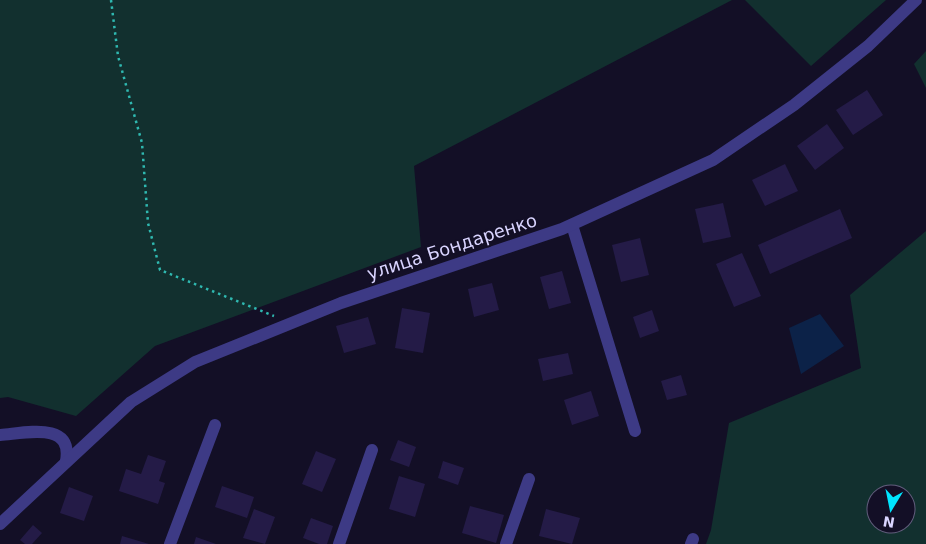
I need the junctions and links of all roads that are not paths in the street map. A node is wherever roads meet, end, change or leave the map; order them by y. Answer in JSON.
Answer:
{"nodes":[{"id":1,"x":916,"y":0,"type":"edge"},
{"id":2,"x":572,"y":225,"type":"junction"},
{"id":3,"x":215,"y":425,"type":"dead end"},
{"id":4,"x":635,"y":431,"type":"dead end"},
{"id":5,"x":0,"y":435,"type":"edge"},
{"id":6,"x":372,"y":450,"type":"dead end"},
{"id":7,"x":66,"y":461,"type":"junction"},
{"id":8,"x":529,"y":479,"type":"dead end"},
{"id":9,"x":0,"y":524,"type":"edge"},
{"id":10,"x":170,"y":544,"type":"edge"},
{"id":11,"x":338,"y":544,"type":"edge"},
{"id":12,"x":506,"y":544,"type":"edge"}],
"edges":[{"from":1,"to":2,"type":"street","name":"улица Бондаренко"},
{"from":2,"to":4,"type":"street"},
{"from":2,"to":7,"type":"street","name":"улица Бондаренко"},
{"from":3,"to":10,"type":"street"},
{"from":5,"to":7,"type":"street"},
{"from":6,"to":11,"type":"street"},
{"from":7,"to":9,"type":"street","name":"улица Бондаренко"},
{"from":8,"to":12,"type":"street"}]}
